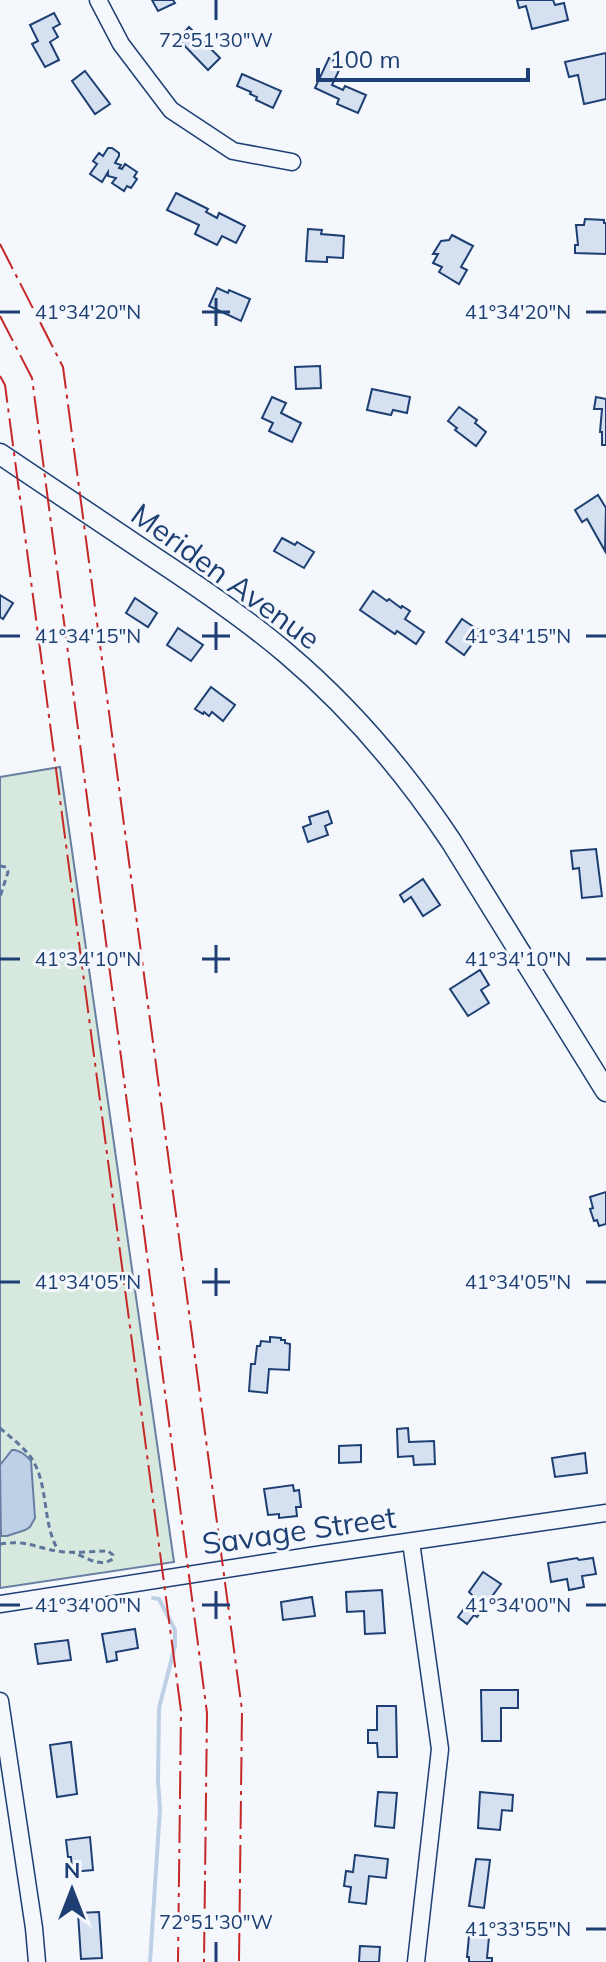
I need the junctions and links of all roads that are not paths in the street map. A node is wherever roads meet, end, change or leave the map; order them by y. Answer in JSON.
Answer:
{"nodes":[{"id":1,"x":98,"y":0,"type":"edge"},
{"id":2,"x":292,"y":162,"type":"dead end"},
{"id":3,"x":0,"y":454,"type":"edge"},
{"id":4,"x":606,"y":1091,"type":"edge"},
{"id":5,"x":606,"y":1513,"type":"edge"},
{"id":6,"x":411,"y":1542,"type":"junction"},
{"id":7,"x":0,"y":1604,"type":"edge"},
{"id":8,"x":0,"y":1701,"type":"edge"},
{"id":9,"x":37,"y":1962,"type":"edge"},
{"id":10,"x":416,"y":1962,"type":"edge"}],
"edges":[{"from":1,"to":2,"type":"street"},
{"from":3,"to":4,"type":"main road","name":"Meriden Avenue"},
{"from":5,"to":6,"type":"street","name":"Savage Street"},
{"from":6,"to":7,"type":"street","name":"Savage Street"},
{"from":6,"to":10,"type":"street"},
{"from":8,"to":9,"type":"street"}]}
